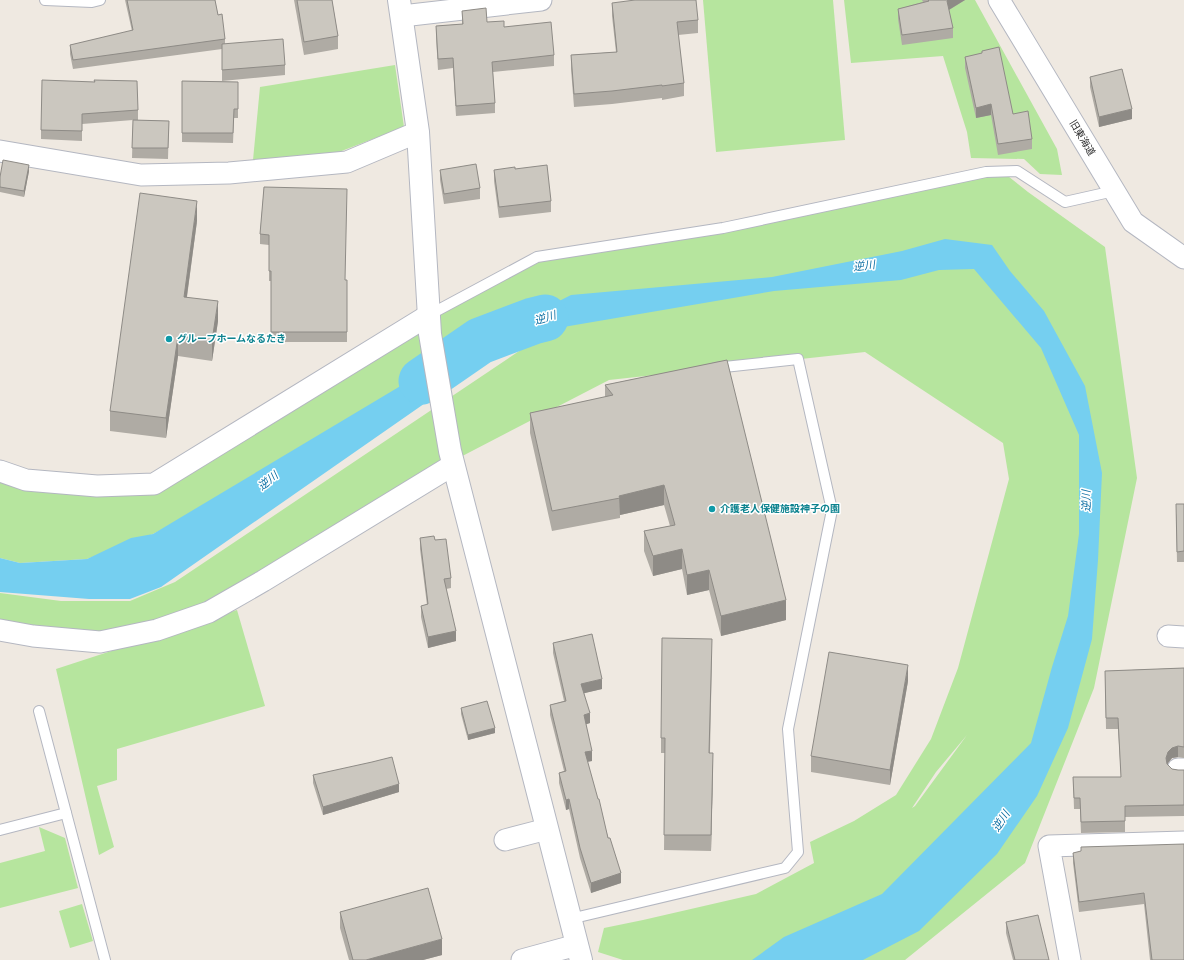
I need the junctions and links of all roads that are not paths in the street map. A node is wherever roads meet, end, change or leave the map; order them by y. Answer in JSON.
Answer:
{"nodes":[{"id":1,"x":45,"y":0,"type":"edge"},
{"id":2,"x":100,"y":0,"type":"edge"},
{"id":3,"x":541,"y":0,"type":"edge"},
{"id":4,"x":999,"y":0,"type":"edge"},
{"id":5,"x":401,"y":8,"type":"edge"},
{"id":6,"x":418,"y":132,"type":"junction"},
{"id":7,"x":0,"y":151,"type":"edge"},
{"id":8,"x":1114,"y":191,"type":"junction"},
{"id":9,"x":1184,"y":258,"type":"edge"},
{"id":10,"x":430,"y":324,"type":"junction"},
{"id":11,"x":706,"y":369,"type":"edge"},
{"id":12,"x":452,"y":458,"type":"junction"},
{"id":13,"x":0,"y":471,"type":"edge"},
{"id":14,"x":0,"y":630,"type":"edge"},
{"id":15,"x":39,"y":711,"type":"dead end"},
{"id":16,"x":66,"y":813,"type":"junction"},
{"id":17,"x":547,"y":829,"type":"junction"},
{"id":18,"x":0,"y":830,"type":"edge"},
{"id":19,"x":505,"y":840,"type":"dead end"},
{"id":20,"x":1184,"y":842,"type":"edge"},
{"id":21,"x":570,"y":919,"type":"junction"},
{"id":22,"x":579,"y":953,"type":"edge"},
{"id":23,"x":105,"y":960,"type":"edge"},
{"id":24,"x":522,"y":960,"type":"edge"},
{"id":25,"x":1070,"y":960,"type":"edge"}],
"edges":[{"from":1,"to":2,"type":"lane"},
{"from":3,"to":5,"type":"street"},
{"from":4,"to":8,"type":"street","name":"旧東海道"},
{"from":5,"to":6,"type":"street"},
{"from":6,"to":7,"type":"street"},
{"from":6,"to":10,"type":"street"},
{"from":8,"to":9,"type":"street","name":"旧東海道"},
{"from":8,"to":10,"type":"lane"},
{"from":10,"to":12,"type":"street"},
{"from":10,"to":13,"type":"street"},
{"from":11,"to":21,"type":"lane"},
{"from":12,"to":14,"type":"street"},
{"from":12,"to":17,"type":"street"},
{"from":15,"to":16,"type":"lane"},
{"from":16,"to":18,"type":"lane"},
{"from":16,"to":23,"type":"lane"},
{"from":17,"to":19,"type":"street"},
{"from":17,"to":21,"type":"street"},
{"from":20,"to":25,"type":"street"},
{"from":21,"to":22,"type":"street"},
{"from":22,"to":24,"type":"street"}]}
